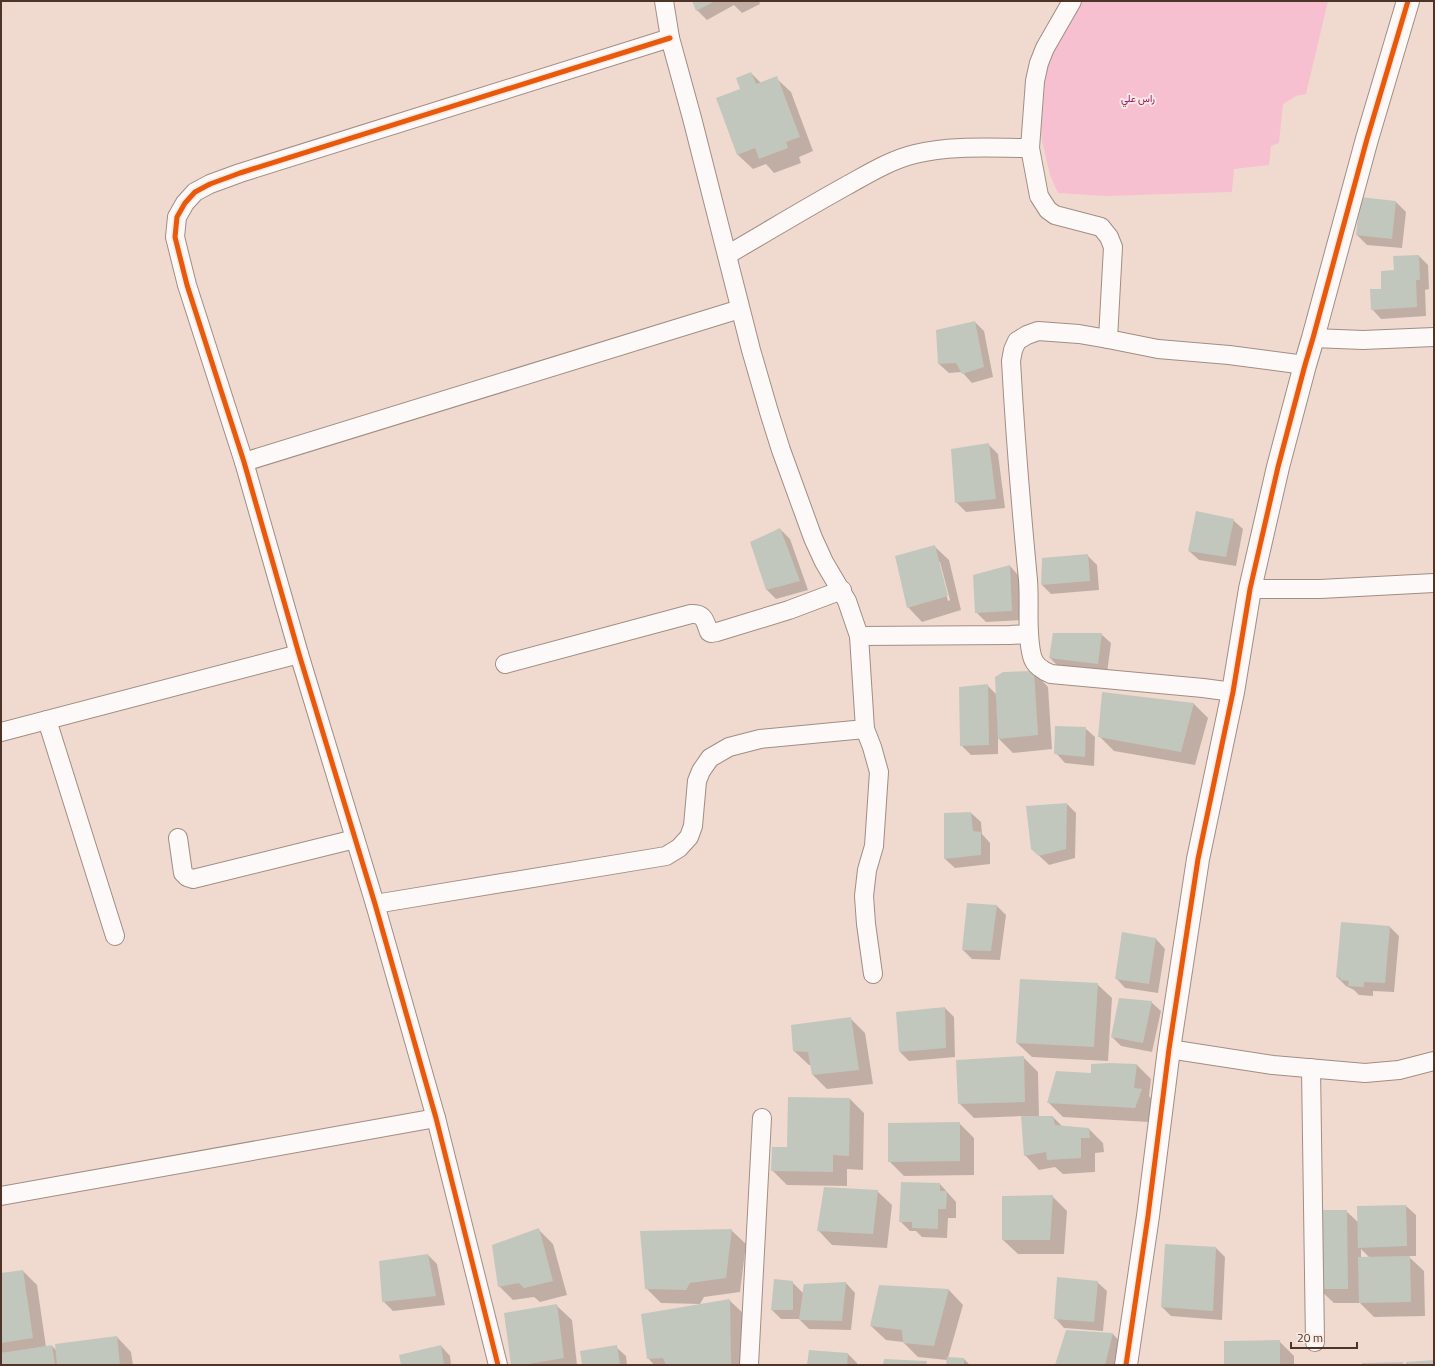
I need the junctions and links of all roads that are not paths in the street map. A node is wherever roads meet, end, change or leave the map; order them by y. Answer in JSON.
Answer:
{"nodes":[{"id":1,"x":664,"y":1,"type":"edge"},
{"id":2,"x":1072,"y":1,"type":"edge"},
{"id":3,"x":1408,"y":1,"type":"edge"},
{"id":4,"x":670,"y":38,"type":"junction"},
{"id":5,"x":1030,"y":148,"type":"junction"},
{"id":6,"x":727,"y":255,"type":"junction"},
{"id":7,"x":740,"y":309,"type":"junction"},
{"id":8,"x":1434,"y":337,"type":"edge"},
{"id":9,"x":1313,"y":338,"type":"junction"},
{"id":10,"x":1108,"y":339,"type":"junction"},
{"id":11,"x":1305,"y":365,"type":"junction"},
{"id":12,"x":244,"y":462,"type":"junction"},
{"id":13,"x":1434,"y":583,"type":"edge"},
{"id":14,"x":1250,"y":589,"type":"junction"},
{"id":15,"x":842,"y":590,"type":"junction"},
{"id":16,"x":1029,"y":634,"type":"junction"},
{"id":17,"x":858,"y":636,"type":"junction"},
{"id":18,"x":299,"y":654,"type":"junction"},
{"id":19,"x":505,"y":664,"type":"dead end"},
{"id":20,"x":1233,"y":692,"type":"junction"},
{"id":21,"x":47,"y":720,"type":"junction"},
{"id":22,"x":865,"y":729,"type":"junction"},
{"id":23,"x":1,"y":732,"type":"edge"},
{"id":24,"x":178,"y":838,"type":"dead end"},
{"id":25,"x":355,"y":839,"type":"junction"},
{"id":26,"x":375,"y":904,"type":"junction"},
{"id":27,"x":115,"y":936,"type":"dead end"},
{"id":28,"x":873,"y":974,"type":"dead end"},
{"id":29,"x":1169,"y":1049,"type":"junction"},
{"id":30,"x":1434,"y":1061,"type":"edge"},
{"id":31,"x":1311,"y":1068,"type":"junction"},
{"id":32,"x":436,"y":1118,"type":"junction"},
{"id":33,"x":762,"y":1118,"type":"dead end"},
{"id":34,"x":1,"y":1196,"type":"edge"},
{"id":35,"x":1316,"y":1342,"type":"dead end"},
{"id":36,"x":498,"y":1365,"type":"edge"},
{"id":37,"x":749,"y":1365,"type":"edge"},
{"id":38,"x":1126,"y":1365,"type":"edge"}],
"edges":[{"from":1,"to":4,"type":"street"},
{"from":2,"to":5,"type":"street"},
{"from":3,"to":9,"type":"street"},
{"from":4,"to":6,"type":"street"},
{"from":4,"to":12,"type":"street"},
{"from":5,"to":6,"type":"street"},
{"from":5,"to":10,"type":"street"},
{"from":6,"to":7,"type":"street"},
{"from":7,"to":12,"type":"street"},
{"from":7,"to":15,"type":"street"},
{"from":8,"to":9,"type":"street"},
{"from":9,"to":11,"type":"street"},
{"from":10,"to":11,"type":"street"},
{"from":10,"to":16,"type":"street"},
{"from":11,"to":14,"type":"street"},
{"from":12,"to":18,"type":"street"},
{"from":13,"to":14,"type":"street"},
{"from":14,"to":20,"type":"street"},
{"from":15,"to":17,"type":"street"},
{"from":15,"to":19,"type":"street"},
{"from":16,"to":17,"type":"street"},
{"from":16,"to":20,"type":"street"},
{"from":17,"to":22,"type":"street"},
{"from":18,"to":21,"type":"street"},
{"from":18,"to":25,"type":"street"},
{"from":20,"to":29,"type":"street"},
{"from":21,"to":23,"type":"street"},
{"from":21,"to":27,"type":"street"},
{"from":22,"to":26,"type":"street"},
{"from":22,"to":28,"type":"street"},
{"from":24,"to":25,"type":"street"},
{"from":25,"to":26,"type":"street"},
{"from":26,"to":32,"type":"street"},
{"from":29,"to":31,"type":"street"},
{"from":29,"to":38,"type":"street"},
{"from":30,"to":31,"type":"street"},
{"from":31,"to":35,"type":"street"},
{"from":32,"to":34,"type":"street"},
{"from":32,"to":36,"type":"street"},
{"from":33,"to":37,"type":"street"}]}
